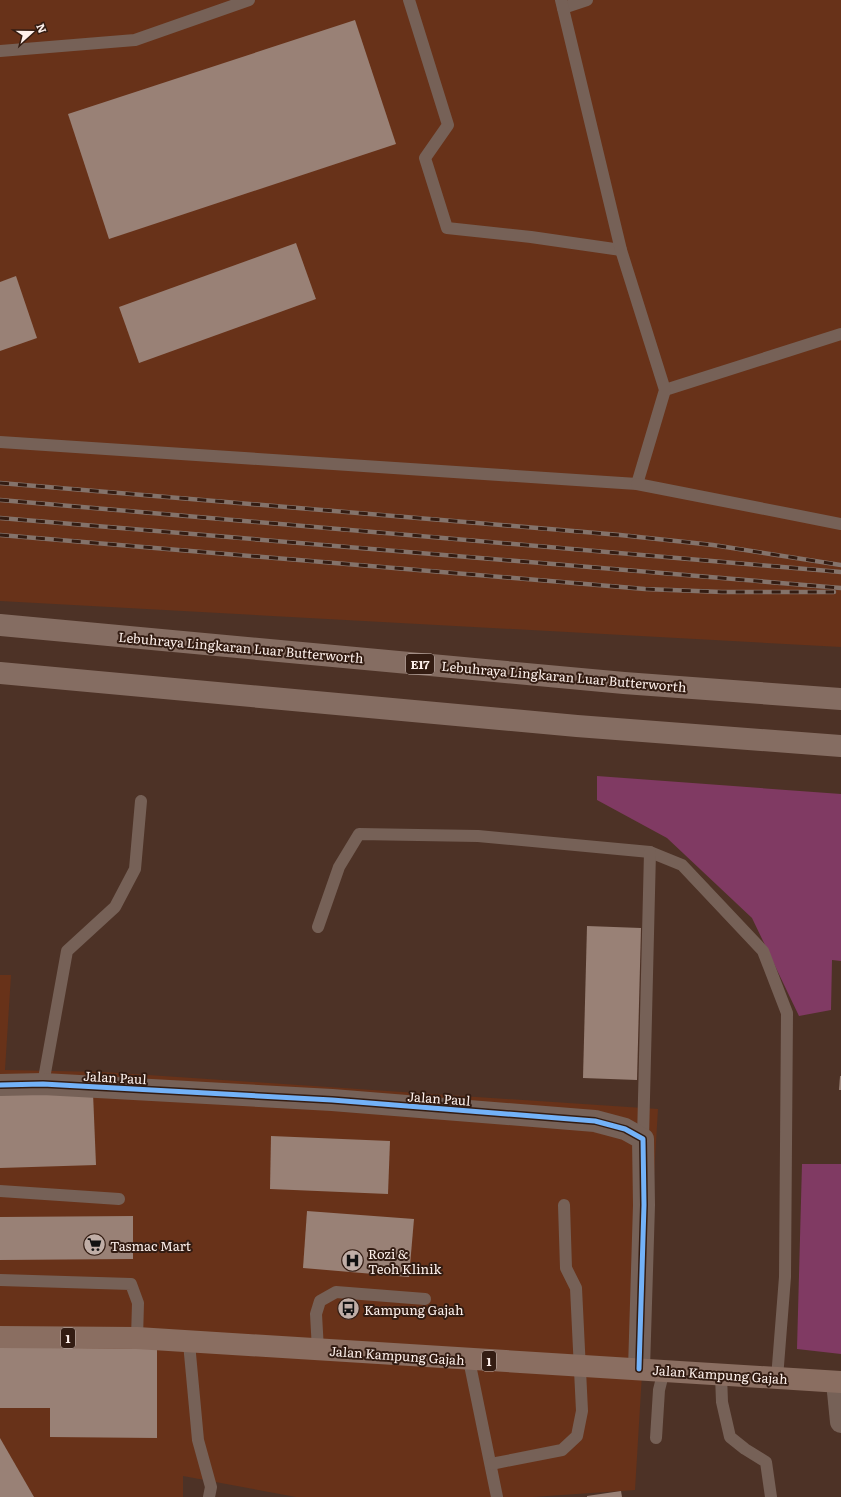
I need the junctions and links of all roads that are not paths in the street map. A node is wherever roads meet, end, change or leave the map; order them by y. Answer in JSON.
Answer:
{"nodes":[{"id":1,"x":249,"y":0,"type":"edge"},
{"id":2,"x":409,"y":0,"type":"edge"},
{"id":3,"x":587,"y":0,"type":"edge"},
{"id":4,"x":562,"y":4,"type":"edge"},
{"id":5,"x":0,"y":51,"type":"edge"},
{"id":6,"x":622,"y":250,"type":"junction"},
{"id":7,"x":841,"y":334,"type":"edge"},
{"id":8,"x":665,"y":390,"type":"junction"},
{"id":9,"x":0,"y":442,"type":"edge"},
{"id":10,"x":637,"y":484,"type":"junction"},
{"id":11,"x":841,"y":524,"type":"edge"},
{"id":12,"x":0,"y":625,"type":"edge"},
{"id":13,"x":0,"y":673,"type":"edge"},
{"id":14,"x":841,"y":699,"type":"edge"},
{"id":15,"x":841,"y":746,"type":"edge"},
{"id":16,"x":141,"y":800,"type":"dead end"},
{"id":17,"x":650,"y":852,"type":"junction"},
{"id":18,"x":318,"y":927,"type":"dead end"},
{"id":19,"x":0,"y":1084,"type":"edge"},
{"id":20,"x":43,"y":1084,"type":"junction"},
{"id":21,"x":643,"y":1139,"type":"junction"},
{"id":22,"x":0,"y":1191,"type":"edge"},
{"id":23,"x":119,"y":1199,"type":"dead end"},
{"id":24,"x":564,"y":1204,"type":"dead end"},
{"id":25,"x":0,"y":1280,"type":"edge"},
{"id":26,"x":425,"y":1299,"type":"dead end"},
{"id":27,"x":0,"y":1337,"type":"edge"},
{"id":28,"x":137,"y":1338,"type":"junction"},
{"id":29,"x":189,"y":1342,"type":"junction"},
{"id":30,"x":318,"y":1350,"type":"junction"},
{"id":31,"x":469,"y":1360,"type":"junction"},
{"id":32,"x":579,"y":1365,"type":"junction"},
{"id":33,"x":639,"y":1369,"type":"junction"},
{"id":34,"x":664,"y":1370,"type":"junction"},
{"id":35,"x":721,"y":1374,"type":"junction"},
{"id":36,"x":777,"y":1378,"type":"junction"},
{"id":37,"x":839,"y":1382,"type":"edge"},
{"id":38,"x":841,"y":1422,"type":"edge"},
{"id":39,"x":656,"y":1438,"type":"dead end"},
{"id":40,"x":490,"y":1464,"type":"junction"},
{"id":41,"x":209,"y":1497,"type":"edge"},
{"id":42,"x":497,"y":1497,"type":"edge"},
{"id":43,"x":771,"y":1497,"type":"edge"}],
"edges":[{"from":1,"to":5,"type":"lane"},
{"from":2,"to":6,"type":"lane"},
{"from":3,"to":4,"type":"lane"},
{"from":4,"to":6,"type":"lane"},
{"from":6,"to":8,"type":"lane"},
{"from":7,"to":8,"type":"lane"},
{"from":8,"to":10,"type":"lane"},
{"from":9,"to":10,"type":"lane"},
{"from":10,"to":11,"type":"lane"},
{"from":12,"to":14,"type":"highway","name":"Lebuhraya Lingkaran Luar Butterworth","number":"E17"},
{"from":13,"to":15,"type":"highway"},
{"from":16,"to":20,"type":"lane"},
{"from":17,"to":18,"type":"lane"},
{"from":17,"to":21,"type":"lane"},
{"from":17,"to":36,"type":"lane"},
{"from":19,"to":20,"type":"street","name":"Jalan Paul"},
{"from":20,"to":21,"type":"street","name":"Jalan Paul"},
{"from":21,"to":33,"type":"street"},
{"from":22,"to":23,"type":"lane"},
{"from":24,"to":32,"type":"lane"},
{"from":25,"to":28,"type":"lane"},
{"from":26,"to":30,"type":"lane"},
{"from":27,"to":28,"type":"main road","name":"Jalan Kampung Gajah","number":"1"},
{"from":28,"to":29,"type":"main road","name":"Jalan Kampung Gajah","number":"1"},
{"from":29,"to":30,"type":"main road","name":"Jalan Kampung Gajah","number":"1"},
{"from":29,"to":41,"type":"lane"},
{"from":30,"to":31,"type":"main road","name":"Jalan Kampung Gajah","number":"1"},
{"from":31,"to":32,"type":"main road","name":"Jalan Kampung Gajah","number":"1"},
{"from":31,"to":40,"type":"lane"},
{"from":32,"to":33,"type":"main road","name":"Jalan Kampung Gajah","number":"1"},
{"from":32,"to":40,"type":"lane"},
{"from":33,"to":34,"type":"main road","name":"Jalan Kampung Gajah","number":"1"},
{"from":34,"to":35,"type":"main road","name":"Jalan Kampung Gajah","number":"1"},
{"from":34,"to":39,"type":"lane"},
{"from":35,"to":36,"type":"main road","name":"Jalan Kampung Gajah","number":"1"},
{"from":35,"to":43,"type":"lane"},
{"from":36,"to":37,"type":"main road","name":"Jalan Kampung Gajah","number":"1"},
{"from":37,"to":38,"type":"street"},
{"from":40,"to":42,"type":"lane"}]}
